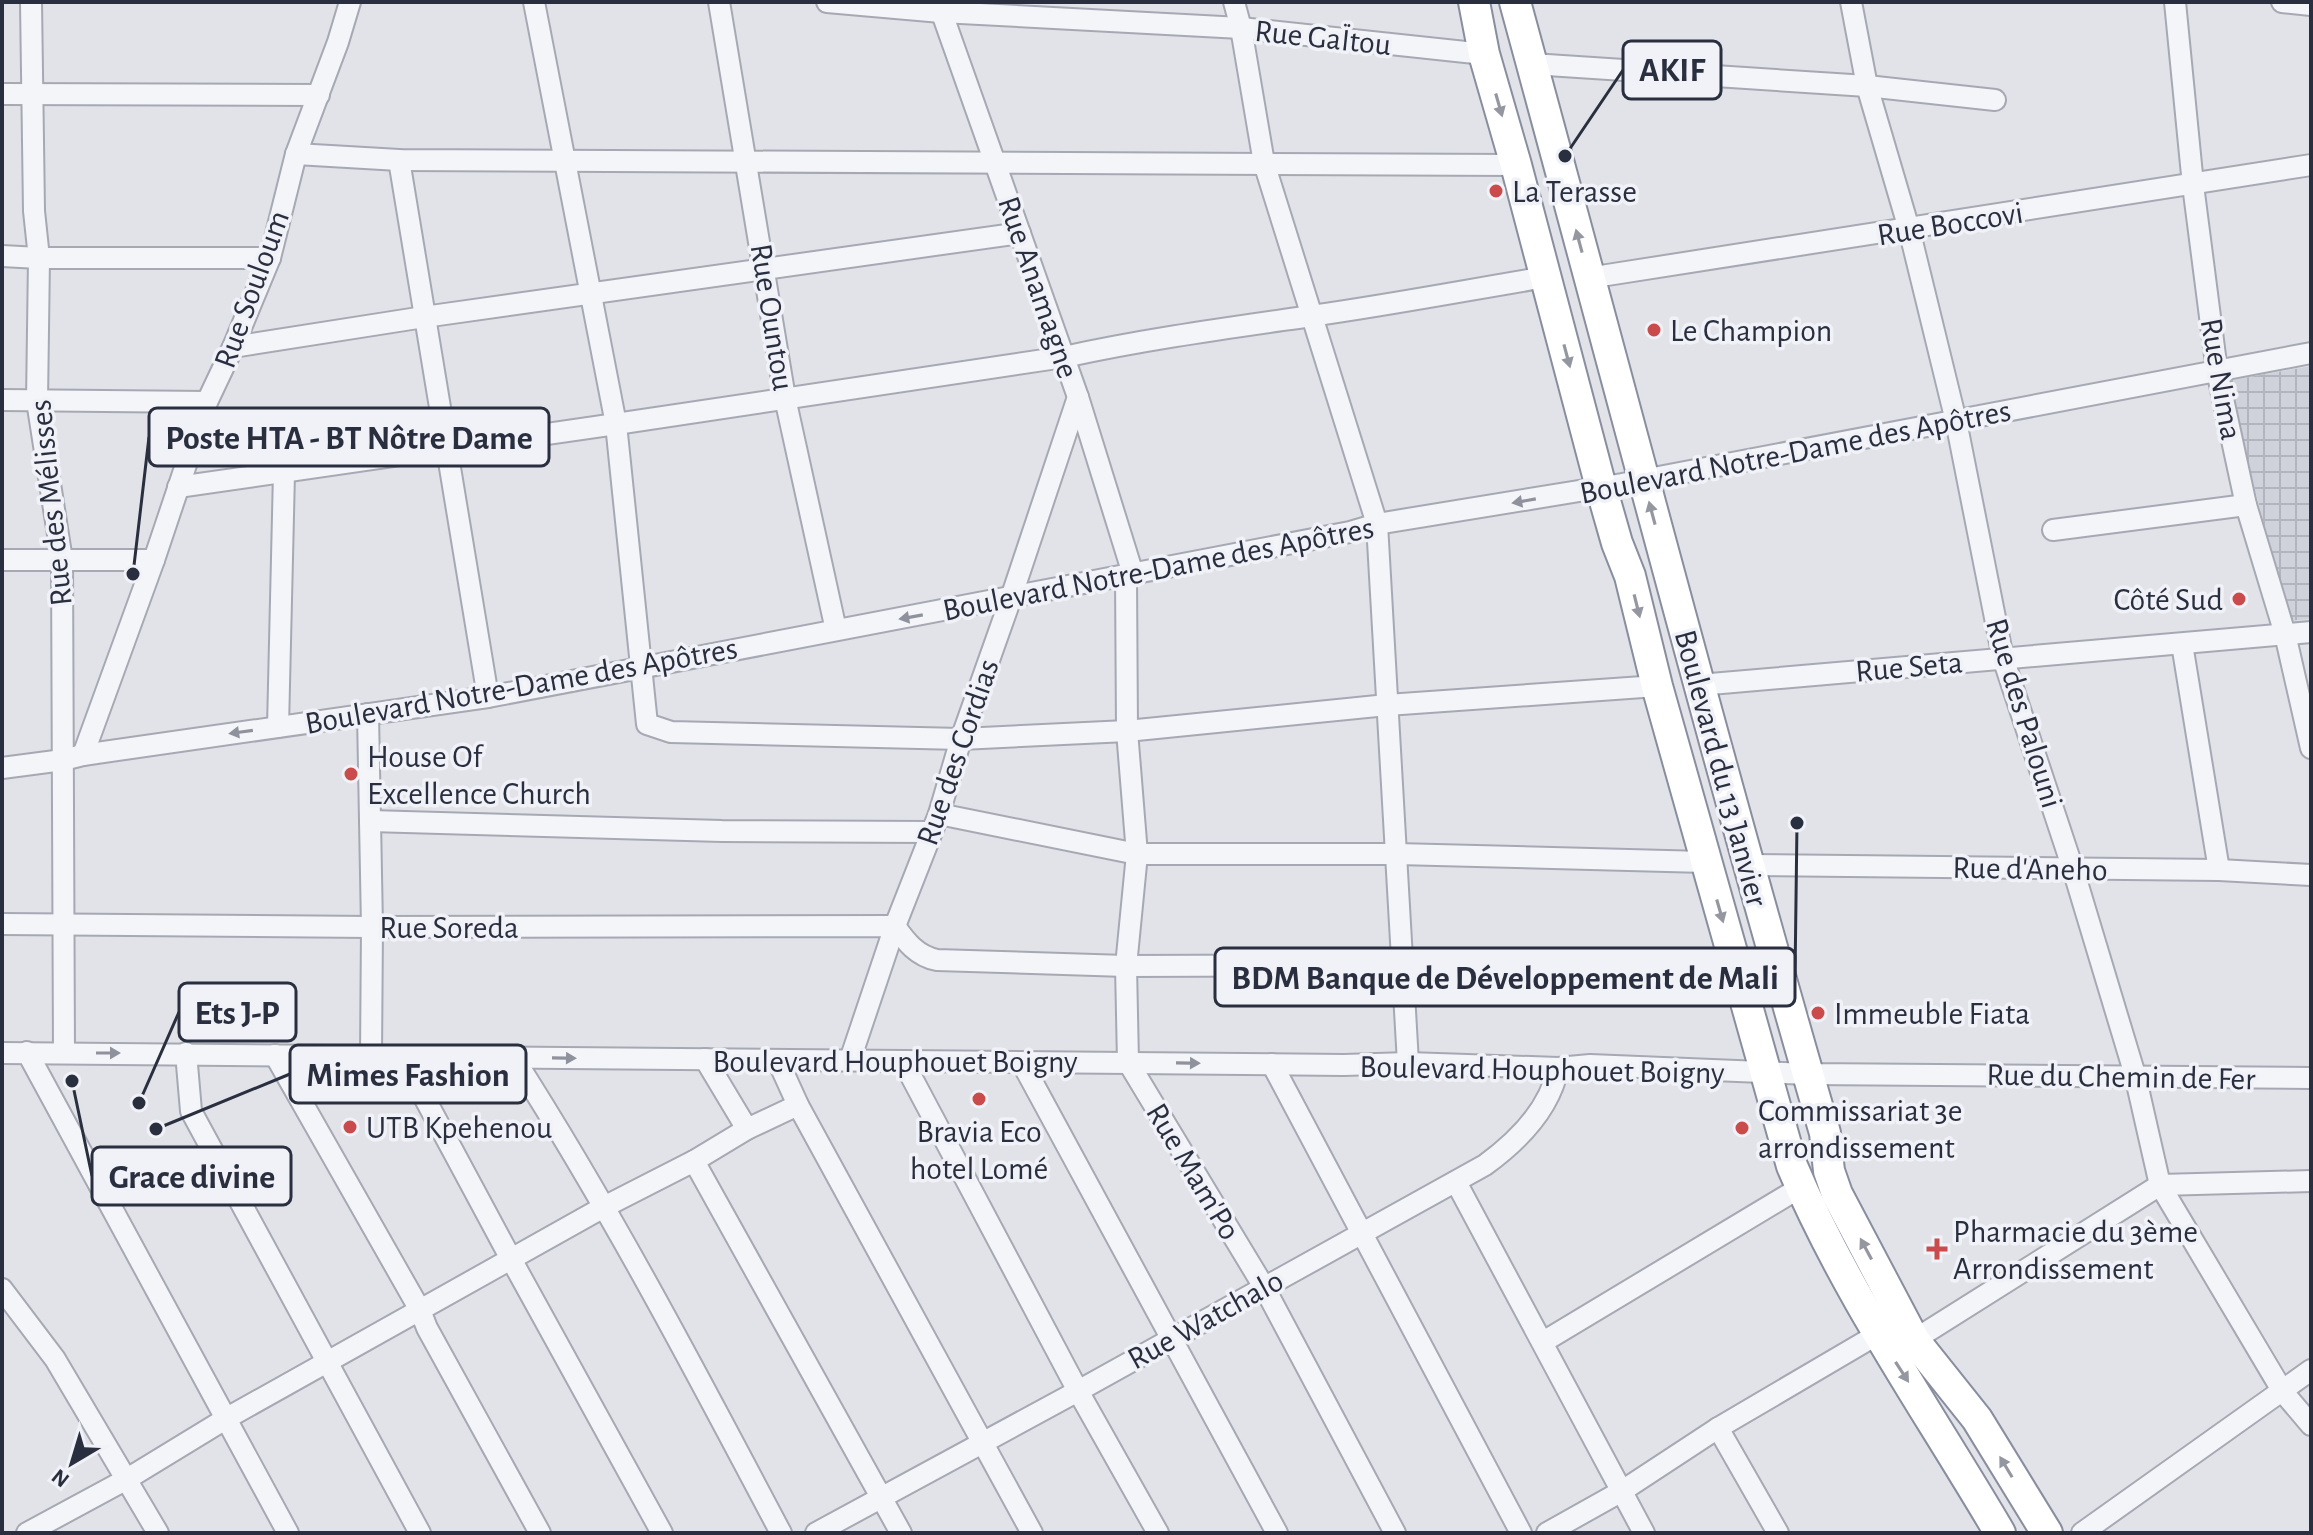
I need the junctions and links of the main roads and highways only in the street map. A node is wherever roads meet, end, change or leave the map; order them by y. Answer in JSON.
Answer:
{"nodes":[{"id":1,"x":1474,"y":2,"type":"edge"},
{"id":2,"x":1515,"y":2,"type":"edge"},
{"id":3,"x":1787,"y":1073,"type":"junction"},
{"id":4,"x":2000,"y":1533,"type":"edge"},
{"id":5,"x":2047,"y":1533,"type":"edge"}],
"edges":[{"from":1,"to":3,"type":"highway","name":"Boulevard du 13 Janvier","one_way":true},
{"from":3,"to":2,"type":"highway","name":"Boulevard du 13 Janvier","one_way":true},
{"from":3,"to":4,"type":"highway","name":"Boulevard du 13 Janvier","one_way":true},
{"from":5,"to":3,"type":"highway","name":"Boulevard du 13 Janvier","one_way":true}]}
